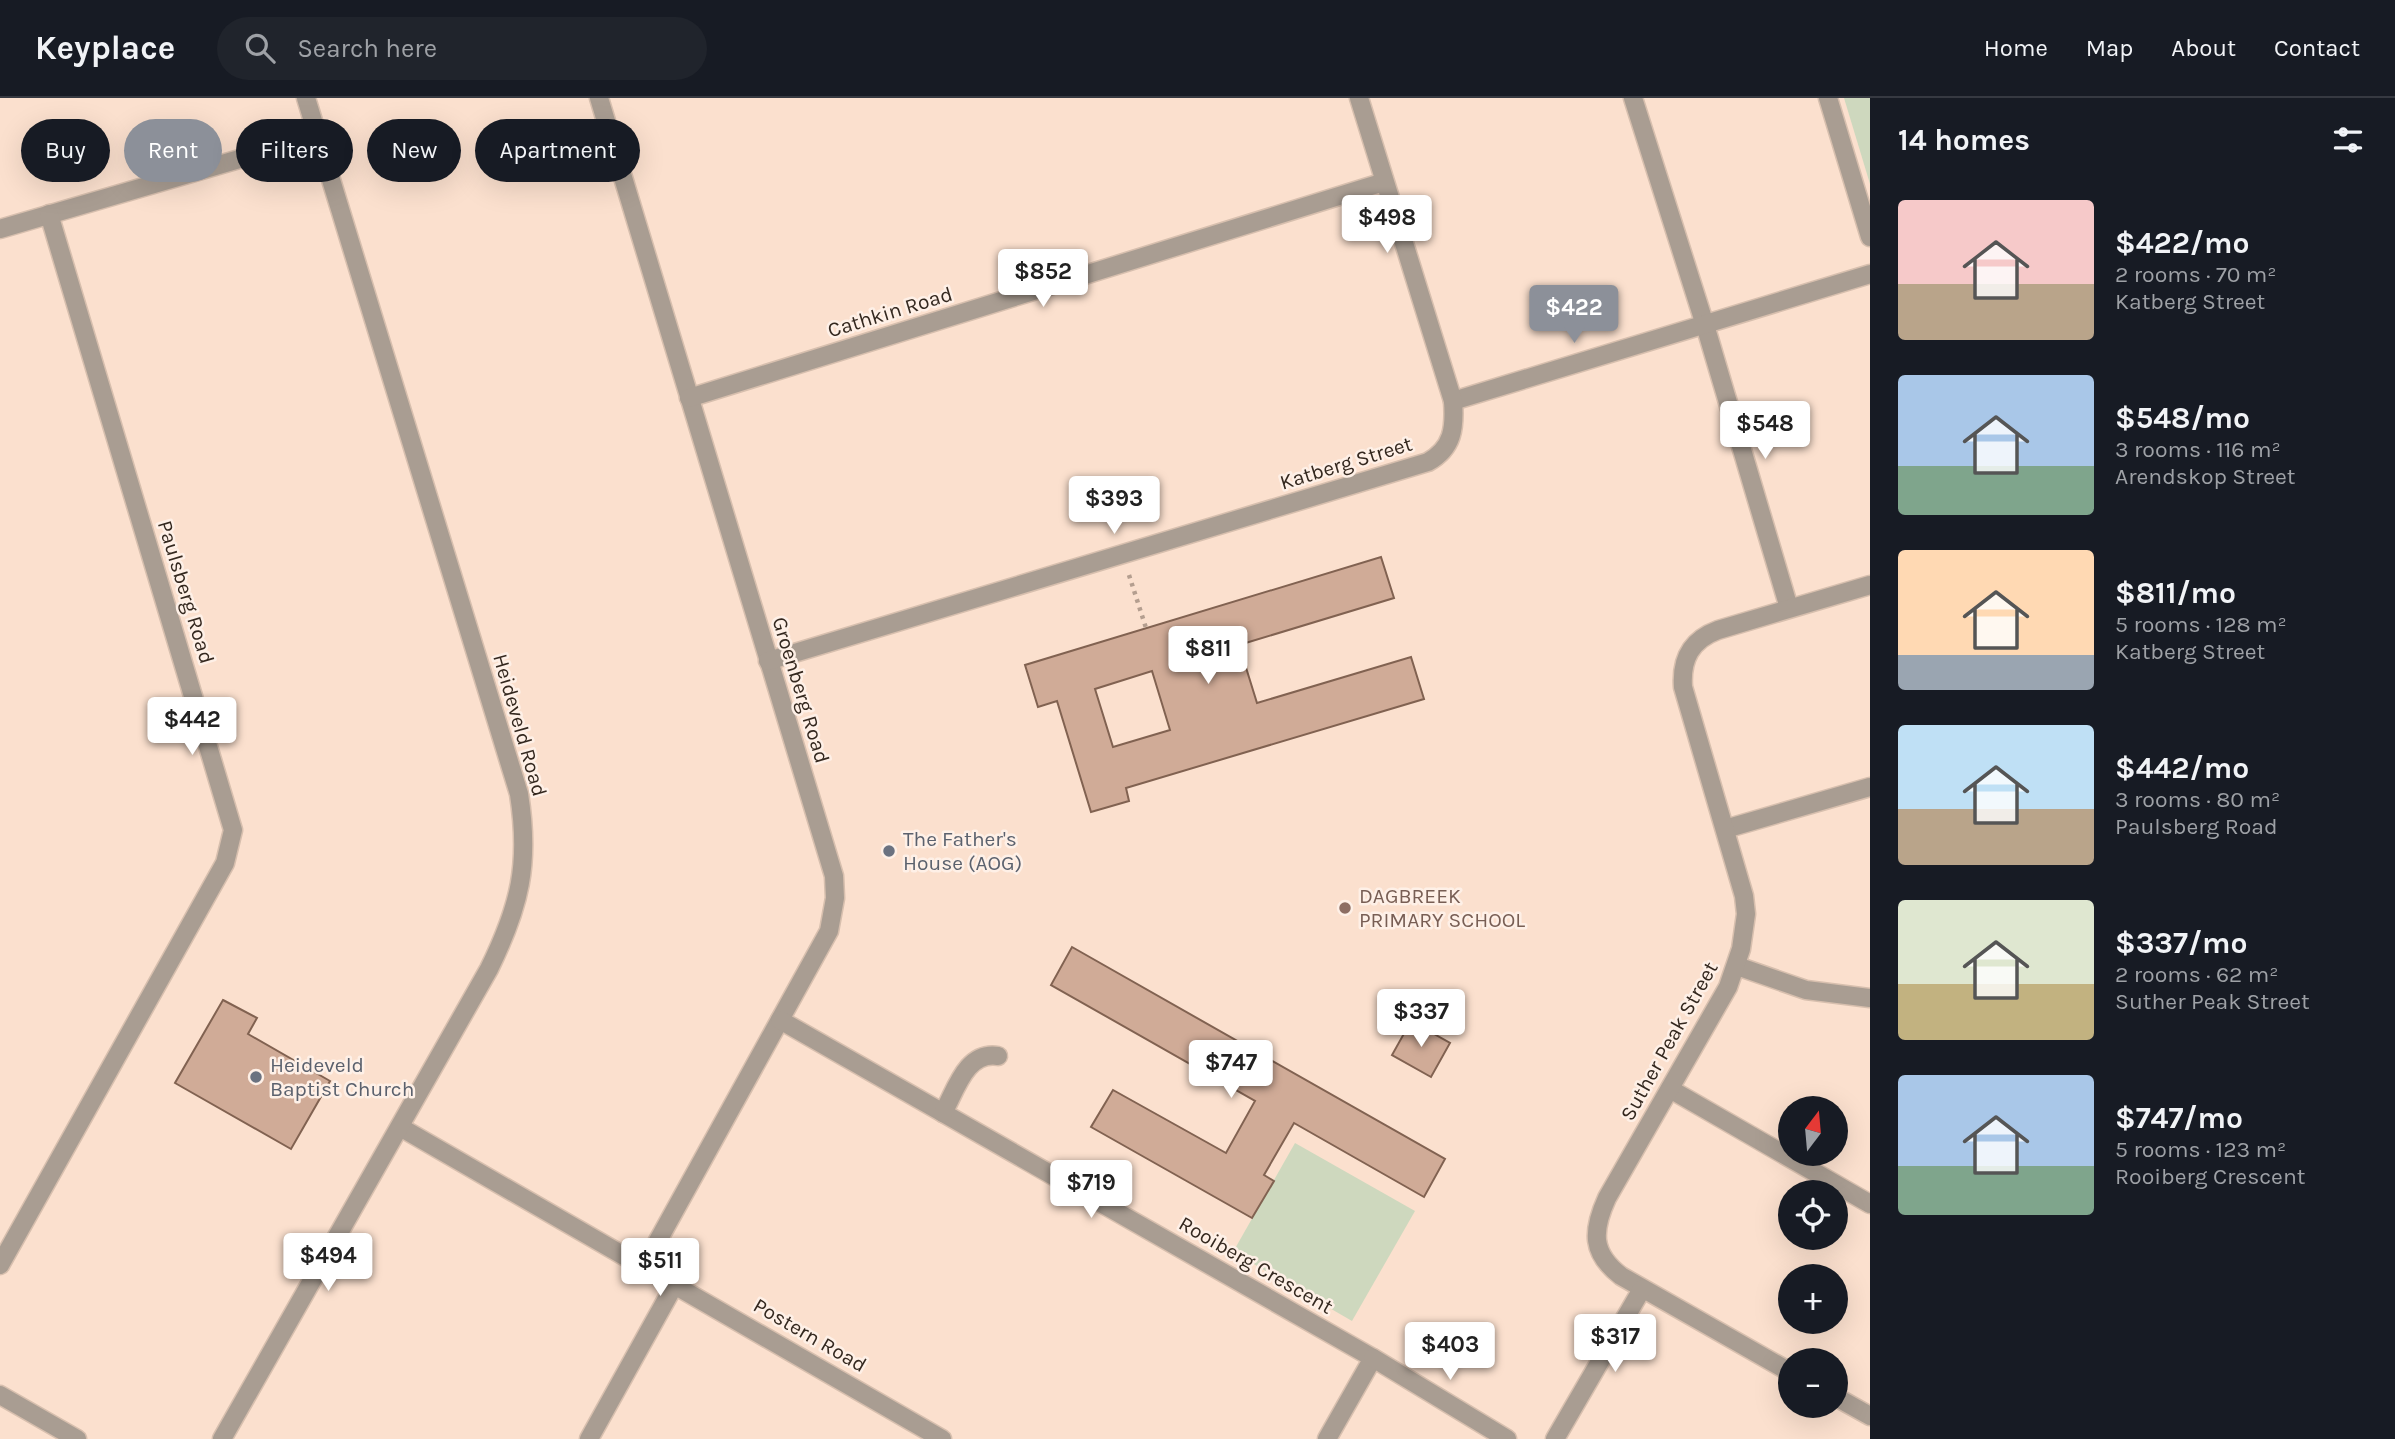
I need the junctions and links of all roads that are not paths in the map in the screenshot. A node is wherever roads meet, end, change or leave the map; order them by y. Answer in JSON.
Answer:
{"nodes":[{"id":1,"x":306,"y":98,"type":"edge"},
{"id":2,"x":599,"y":98,"type":"edge"},
{"id":3,"x":1359,"y":98,"type":"edge"},
{"id":4,"x":1633,"y":98,"type":"edge"},
{"id":5,"x":1828,"y":98,"type":"edge"},
{"id":6,"x":313,"y":119,"type":"edge"},
{"id":7,"x":236,"y":160,"type":"edge"},
{"id":8,"x":332,"y":182,"type":"edge"},
{"id":9,"x":1384,"y":182,"type":"junction"},
{"id":10,"x":49,"y":214,"type":"junction"},
{"id":11,"x":0,"y":229,"type":"edge"},
{"id":12,"x":1870,"y":237,"type":"edge"},
{"id":13,"x":1870,"y":274,"type":"edge"},
{"id":14,"x":1705,"y":325,"type":"junction"},
{"id":15,"x":689,"y":398,"type":"junction"},
{"id":16,"x":1453,"y":401,"type":"junction"},
{"id":17,"x":1870,"y":585,"type":"edge"},
{"id":18,"x":1788,"y":608,"type":"junction"},
{"id":19,"x":768,"y":661,"type":"junction"},
{"id":20,"x":1870,"y":787,"type":"edge"},
{"id":21,"x":1725,"y":829,"type":"junction"},
{"id":22,"x":1737,"y":966,"type":"junction"},
{"id":23,"x":1870,"y":998,"type":"edge"},
{"id":24,"x":780,"y":1020,"type":"junction"},
{"id":25,"x":998,"y":1056,"type":"dead end"},
{"id":26,"x":1670,"y":1089,"type":"junction"},
{"id":27,"x":943,"y":1113,"type":"junction"},
{"id":28,"x":400,"y":1127,"type":"junction"},
{"id":29,"x":1870,"y":1203,"type":"edge"},
{"id":30,"x":0,"y":1265,"type":"edge"},
{"id":31,"x":644,"y":1266,"type":"junction"},
{"id":32,"x":675,"y":1284,"type":"junction"},
{"id":33,"x":1642,"y":1289,"type":"junction"},
{"id":34,"x":1373,"y":1358,"type":"junction"},
{"id":35,"x":1778,"y":1365,"type":"edge"},
{"id":36,"x":0,"y":1395,"type":"edge"},
{"id":37,"x":1848,"y":1404,"type":"edge"},
{"id":38,"x":1870,"y":1416,"type":"edge"},
{"id":39,"x":77,"y":1439,"type":"edge"},
{"id":40,"x":222,"y":1439,"type":"edge"},
{"id":41,"x":589,"y":1439,"type":"edge"},
{"id":42,"x":942,"y":1439,"type":"edge"},
{"id":43,"x":1327,"y":1439,"type":"edge"},
{"id":44,"x":1507,"y":1439,"type":"edge"},
{"id":45,"x":1555,"y":1439,"type":"edge"}],
"edges":[{"from":1,"to":6,"type":"street","name":"Heideveld Road"},
{"from":2,"to":15,"type":"street","name":"Groenberg Road"},
{"from":3,"to":9,"type":"street","name":"Katberg Street"},
{"from":4,"to":14,"type":"street"},
{"from":5,"to":12,"type":"street"},
{"from":7,"to":10,"type":"street"},
{"from":8,"to":28,"type":"street","name":"Heideveld Road"},
{"from":9,"to":15,"type":"street","name":"Cathkin Road"},
{"from":9,"to":16,"type":"street","name":"Katberg Street"},
{"from":10,"to":11,"type":"street"},
{"from":10,"to":30,"type":"street","name":"Paulsberg Road"},
{"from":13,"to":14,"type":"street"},
{"from":14,"to":16,"type":"street"},
{"from":14,"to":18,"type":"street"},
{"from":15,"to":19,"type":"street","name":"Groenberg Road"},
{"from":16,"to":19,"type":"street","name":"Katberg Street"},
{"from":17,"to":18,"type":"street","name":"Suther Peak Street"},
{"from":18,"to":21,"type":"street","name":"Suther Peak Street"},
{"from":19,"to":24,"type":"street","name":"Groenberg Road"},
{"from":20,"to":21,"type":"street"},
{"from":21,"to":22,"type":"street","name":"Suther Peak Street"},
{"from":22,"to":23,"type":"street"},
{"from":22,"to":26,"type":"street","name":"Suther Peak Street"},
{"from":24,"to":27,"type":"street","name":"Rooiberg Crescent"},
{"from":24,"to":31,"type":"street","name":"Groenberg Road"},
{"from":25,"to":27,"type":"street"},
{"from":26,"to":29,"type":"street"},
{"from":26,"to":33,"type":"street","name":"Suther Peak Street"},
{"from":27,"to":34,"type":"street","name":"Rooiberg Crescent"},
{"from":28,"to":31,"type":"street","name":"Postern Road"},
{"from":28,"to":40,"type":"street","name":"Heideveld Road"},
{"from":31,"to":32,"type":"street","name":"Postern Road"},
{"from":32,"to":41,"type":"street"},
{"from":32,"to":42,"type":"street","name":"Postern Road"},
{"from":33,"to":35,"type":"street","name":"Suther Peak Street"},
{"from":33,"to":45,"type":"street"},
{"from":34,"to":43,"type":"street"},
{"from":34,"to":44,"type":"street","name":"Rooiberg Crescent"},
{"from":36,"to":39,"type":"street"},
{"from":37,"to":38,"type":"street"}]}
